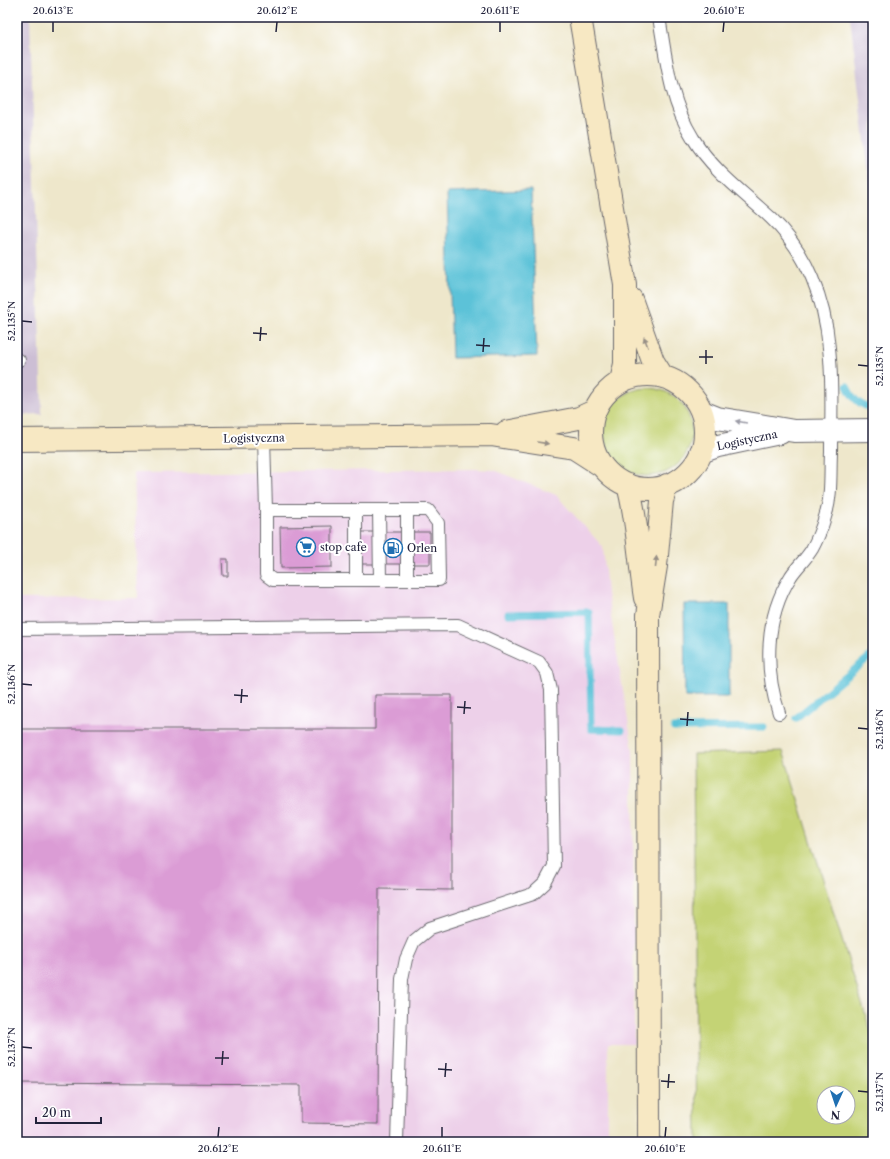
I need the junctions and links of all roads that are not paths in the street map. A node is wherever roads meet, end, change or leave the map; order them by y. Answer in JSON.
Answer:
{"nodes":[{"id":1,"x":580,"y":17,"type":"edge"},
{"id":2,"x":659,"y":17,"type":"edge"},
{"id":3,"x":625,"y":284,"type":"junction"},
{"id":4,"x":663,"y":376,"type":"junction"},
{"id":5,"x":621,"y":381,"type":"junction"},
{"id":6,"x":594,"y":411,"type":"junction"},
{"id":7,"x":702,"y":412,"type":"junction"},
{"id":8,"x":831,"y":430,"type":"junction"},
{"id":9,"x":873,"y":430,"type":"edge"},
{"id":10,"x":794,"y":431,"type":"junction"},
{"id":11,"x":491,"y":435,"type":"junction"},
{"id":12,"x":264,"y":438,"type":"junction"},
{"id":13,"x":17,"y":440,"type":"edge"},
{"id":14,"x":701,"y":452,"type":"junction"},
{"id":15,"x":602,"y":466,"type":"junction"},
{"id":16,"x":667,"y":485,"type":"junction"},
{"id":17,"x":628,"y":486,"type":"junction"},
{"id":18,"x":266,"y":510,"type":"junction"},
{"id":19,"x":356,"y":510,"type":"junction"},
{"id":20,"x":379,"y":510,"type":"junction"},
{"id":21,"x":407,"y":510,"type":"junction"},
{"id":22,"x":356,"y":580,"type":"junction"},
{"id":23,"x":380,"y":580,"type":"junction"},
{"id":24,"x":407,"y":580,"type":"junction"},
{"id":25,"x":648,"y":615,"type":"junction"},
{"id":26,"x":17,"y":628,"type":"edge"},
{"id":27,"x":779,"y":714,"type":"dead end"},
{"id":28,"x":397,"y":1142,"type":"edge"},
{"id":29,"x":649,"y":1142,"type":"edge"}],
"edges":[{"from":1,"to":3,"type":"main road"},
{"from":2,"to":8,"type":"lane"},
{"from":4,"to":3,"type":"main road","one_way":true},
{"from":3,"to":5,"type":"main road"},
{"from":4,"to":5,"type":"main road"},
{"from":4,"to":7,"type":"main road"},
{"from":5,"to":6,"type":"main road"},
{"from":6,"to":11,"type":"main road","name":"Logistyczna"},
{"from":6,"to":15,"type":"main road"},
{"from":10,"to":7,"type":"street","name":"Logistyczna","one_way":true},
{"from":7,"to":14,"type":"main road"},
{"from":8,"to":9,"type":"street","name":"Logistyczna"},
{"from":8,"to":10,"type":"street","name":"Logistyczna"},
{"from":8,"to":27,"type":"lane"},
{"from":10,"to":14,"type":"street","name":"Logistyczna"},
{"from":11,"to":12,"type":"main road","name":"Logistyczna"},
{"from":11,"to":15,"type":"main road","name":"Logistyczna","one_way":true},
{"from":12,"to":13,"type":"main road","name":"Logistyczna"},
{"from":12,"to":18,"type":"lane"},
{"from":14,"to":16,"type":"main road"},
{"from":15,"to":17,"type":"main road"},
{"from":16,"to":17,"type":"main road"},
{"from":25,"to":16,"type":"main road","one_way":true},
{"from":17,"to":25,"type":"main road"},
{"from":18,"to":19,"type":"lane"},
{"from":18,"to":22,"type":"lane"},
{"from":19,"to":20,"type":"lane"},
{"from":19,"to":22,"type":"lane"},
{"from":20,"to":21,"type":"lane"},
{"from":20,"to":23,"type":"lane"},
{"from":21,"to":24,"type":"lane"},
{"from":21,"to":24,"type":"lane"},
{"from":22,"to":23,"type":"lane"},
{"from":23,"to":24,"type":"lane"},
{"from":25,"to":29,"type":"main road"},
{"from":26,"to":28,"type":"lane"}]}
